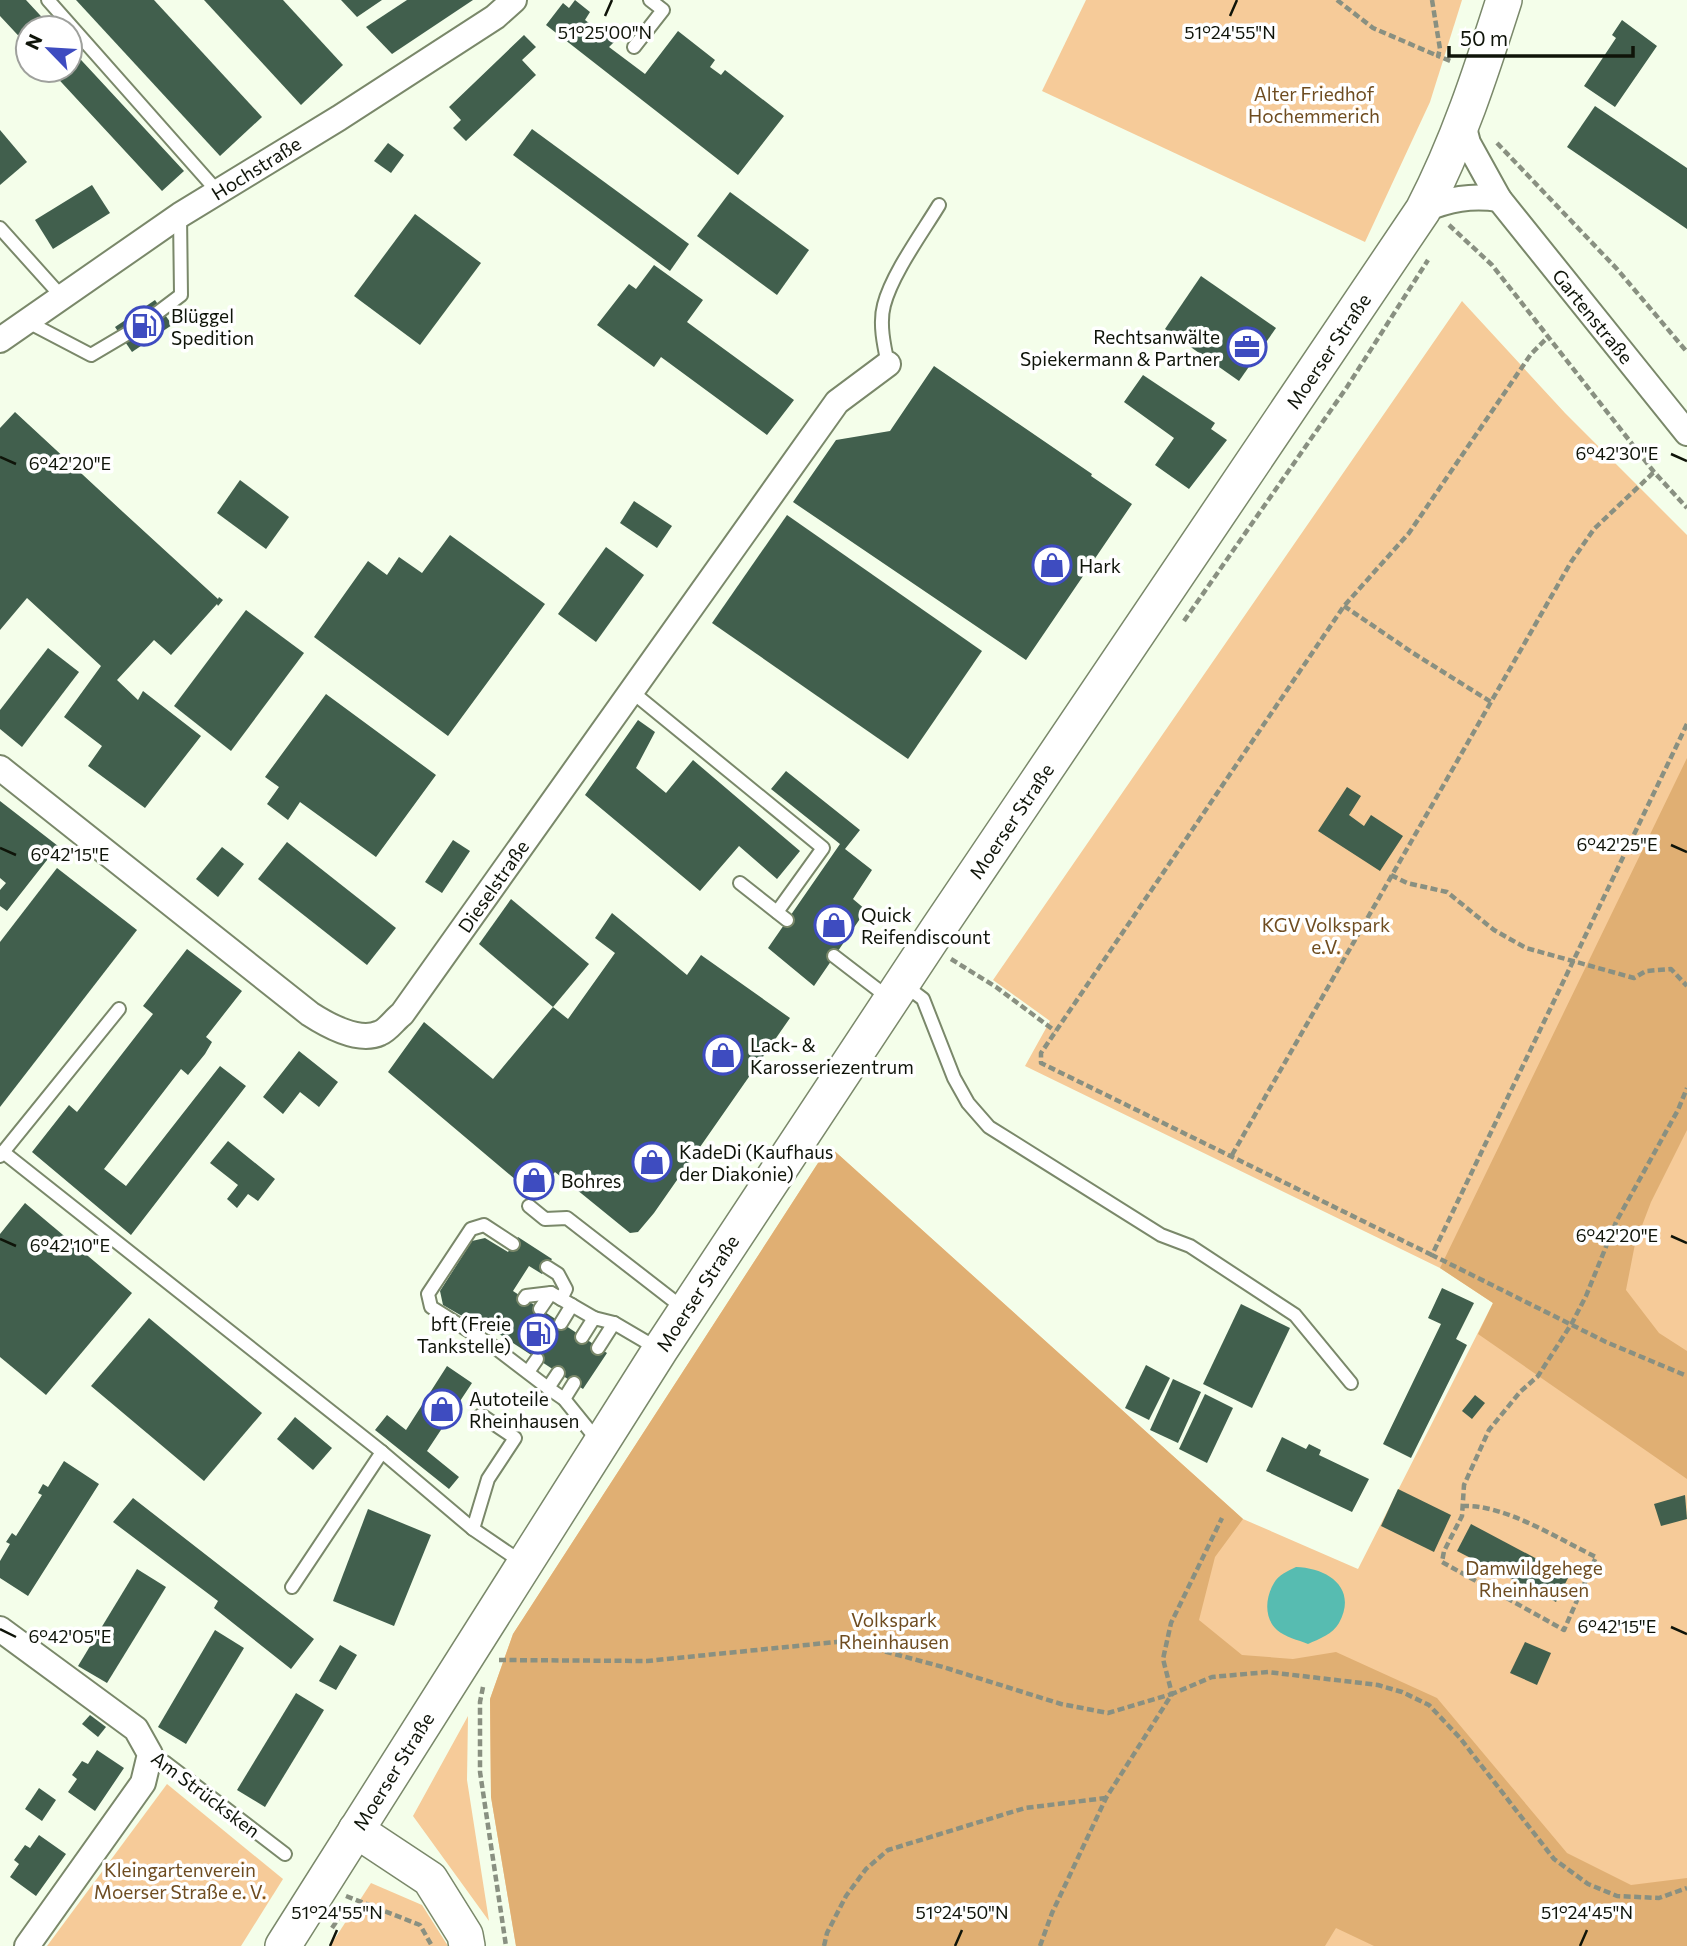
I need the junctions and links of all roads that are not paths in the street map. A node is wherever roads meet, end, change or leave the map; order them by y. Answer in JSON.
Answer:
{"nodes":[{"id":1,"x":48,"y":0,"type":"edge"},
{"id":2,"x":650,"y":0,"type":"edge"},
{"id":3,"x":1504,"y":0,"type":"edge"},
{"id":4,"x":503,"y":3,"type":"edge"},
{"id":5,"x":634,"y":47,"type":"dead end"},
{"id":6,"x":1463,"y":124,"type":"junction"},
{"id":7,"x":218,"y":191,"type":"junction"},
{"id":8,"x":1499,"y":199,"type":"junction"},
{"id":9,"x":939,"y":205,"type":"dead end"},
{"id":10,"x":180,"y":215,"type":"junction"},
{"id":11,"x":1435,"y":217,"type":"junction"},
{"id":12,"x":0,"y":228,"type":"edge"},
{"id":13,"x":62,"y":297,"type":"junction"},
{"id":14,"x":26,"y":321,"type":"junction"},
{"id":15,"x":0,"y":340,"type":"edge"},
{"id":16,"x":888,"y":365,"type":"joint"},
{"id":17,"x":1687,"y":433,"type":"edge"},
{"id":18,"x":631,"y":691,"type":"junction"},
{"id":19,"x":0,"y":768,"type":"edge"},
{"id":20,"x":740,"y":883,"type":"dead end"},
{"id":21,"x":834,"y":956,"type":"dead end"},
{"id":22,"x":897,"y":992,"type":"junction"},
{"id":23,"x":118,"y":1009,"type":"dead end"},
{"id":24,"x":1,"y":1154,"type":"edge"},
{"id":25,"x":529,"y":1206,"type":"dead end"},
{"id":26,"x":513,"y":1244,"type":"dead end"},
{"id":27,"x":547,"y":1266,"type":"dead end"},
{"id":28,"x":524,"y":1299,"type":"dead end"},
{"id":29,"x":561,"y":1299,"type":"junction"},
{"id":30,"x":540,"y":1309,"type":"dead end"},
{"id":31,"x":686,"y":1310,"type":"junction"},
{"id":32,"x":594,"y":1318,"type":"junction"},
{"id":33,"x":561,"y":1323,"type":"dead end"},
{"id":34,"x":614,"y":1323,"type":"junction"},
{"id":35,"x":582,"y":1337,"type":"dead end"},
{"id":36,"x":517,"y":1345,"type":"dead end"},
{"id":37,"x":598,"y":1348,"type":"dead end"},
{"id":38,"x":660,"y":1350,"type":"junction"},
{"id":39,"x":509,"y":1357,"type":"junction"},
{"id":40,"x":537,"y":1359,"type":"dead end"},
{"id":41,"x":528,"y":1372,"type":"junction"},
{"id":42,"x":558,"y":1373,"type":"dead end"},
{"id":43,"x":574,"y":1383,"type":"dead end"},
{"id":44,"x":1351,"y":1383,"type":"dead end"},
{"id":45,"x":548,"y":1388,"type":"junction"},
{"id":46,"x":564,"y":1399,"type":"junction"},
{"id":47,"x":481,"y":1415,"type":"dead end"},
{"id":48,"x":600,"y":1444,"type":"junction"},
{"id":49,"x":382,"y":1452,"type":"junction"},
{"id":50,"x":474,"y":1529,"type":"junction"},
{"id":51,"x":525,"y":1564,"type":"junction"},
{"id":52,"x":292,"y":1587,"type":"dead end"},
{"id":53,"x":0,"y":1629,"type":"edge"},
{"id":54,"x":150,"y":1754,"type":"junction"},
{"id":55,"x":356,"y":1830,"type":"junction"},
{"id":56,"x":285,"y":1854,"type":"dead end"},
{"id":57,"x":27,"y":1946,"type":"edge"},
{"id":58,"x":283,"y":1946,"type":"edge"},
{"id":59,"x":467,"y":1946,"type":"edge"}],
"edges":[{"from":1,"to":7,"type":"lane"},
{"from":2,"to":5,"type":"lane"},
{"from":3,"to":6,"type":"main road","name":"Moerser Straße"},
{"from":4,"to":7,"type":"street","name":"Hochstraße"},
{"from":6,"to":8,"type":"street","name":"Gartenstraße"},
{"from":6,"to":11,"type":"main road","name":"Moerser Straße"},
{"from":7,"to":10,"type":"street","name":"Hochstraße"},
{"from":8,"to":11,"type":"street"},
{"from":8,"to":17,"type":"street","name":"Gartenstraße"},
{"from":9,"to":16,"type":"lane"},
{"from":10,"to":13,"type":"street","name":"Hochstraße"},
{"from":10,"to":14,"type":"lane"},
{"from":11,"to":22,"type":"main road","name":"Moerser Straße"},
{"from":12,"to":13,"type":"lane"},
{"from":13,"to":14,"type":"street","name":"Hochstraße"},
{"from":14,"to":15,"type":"street","name":"Hochstraße"},
{"from":16,"to":18,"type":"street","name":"Dieselstraße"},
{"from":18,"to":19,"type":"street","name":"Dieselstraße"},
{"from":18,"to":20,"type":"lane"},
{"from":21,"to":22,"type":"lane"},
{"from":22,"to":31,"type":"main road","name":"Moerser Straße"},
{"from":22,"to":44,"type":"lane"},
{"from":23,"to":24,"type":"lane"},
{"from":24,"to":49,"type":"lane"},
{"from":25,"to":31,"type":"lane"},
{"from":26,"to":39,"type":"lane"},
{"from":27,"to":29,"type":"lane"},
{"from":28,"to":29,"type":"lane"},
{"from":29,"to":30,"type":"lane"},
{"from":29,"to":32,"type":"lane"},
{"from":29,"to":33,"type":"lane"},
{"from":31,"to":38,"type":"main road","name":"Moerser Straße"},
{"from":32,"to":34,"type":"lane"},
{"from":32,"to":35,"type":"lane"},
{"from":34,"to":37,"type":"lane"},
{"from":34,"to":38,"type":"lane"},
{"from":36,"to":39,"type":"lane"},
{"from":38,"to":48,"type":"main road","name":"Moerser Straße"},
{"from":39,"to":41,"type":"lane"},
{"from":40,"to":41,"type":"lane"},
{"from":41,"to":45,"type":"lane"},
{"from":42,"to":45,"type":"lane"},
{"from":43,"to":46,"type":"lane"},
{"from":45,"to":46,"type":"lane"},
{"from":46,"to":48,"type":"lane"},
{"from":47,"to":50,"type":"lane"},
{"from":48,"to":51,"type":"main road","name":"Moerser Straße"},
{"from":49,"to":50,"type":"lane"},
{"from":49,"to":52,"type":"lane"},
{"from":50,"to":51,"type":"lane"},
{"from":51,"to":55,"type":"main road","name":"Moerser Straße"},
{"from":53,"to":54,"type":"street","name":"Am Strücksken"},
{"from":54,"to":56,"type":"lane","name":"Am Strücksken"},
{"from":54,"to":57,"type":"street"},
{"from":55,"to":58,"type":"main road","name":"Moerser Straße"},
{"from":55,"to":59,"type":"main road"}]}
